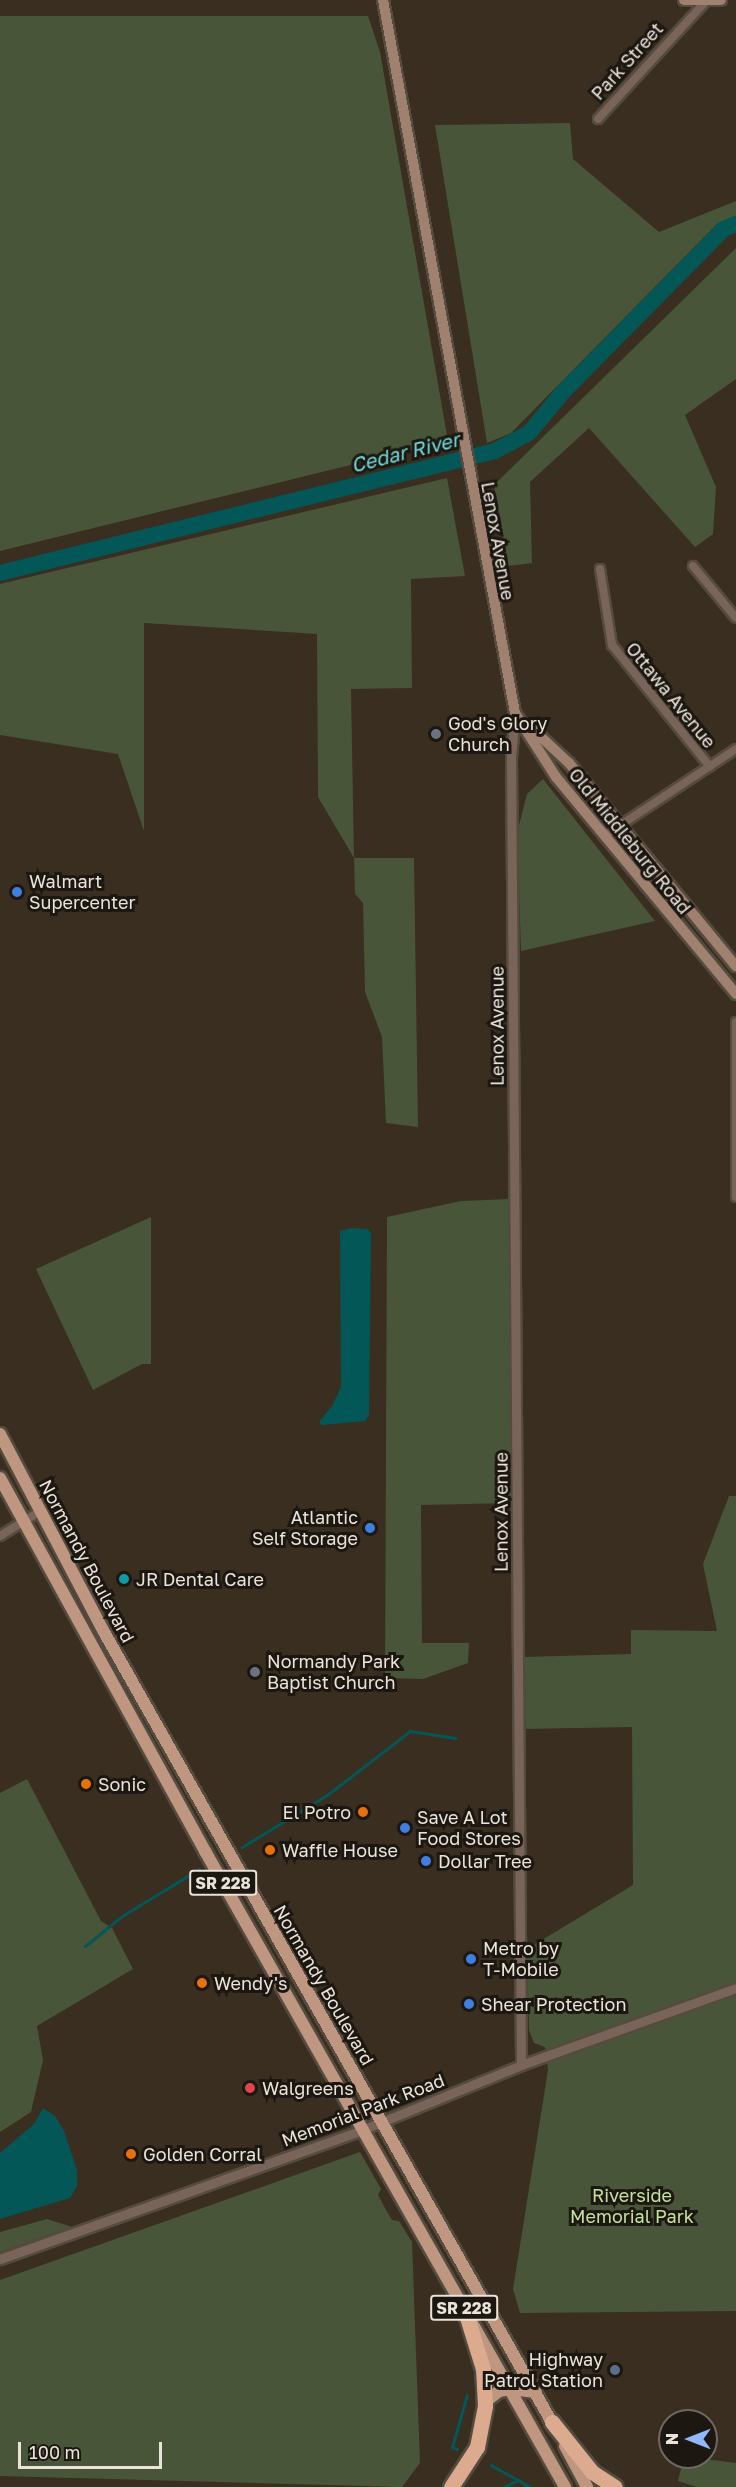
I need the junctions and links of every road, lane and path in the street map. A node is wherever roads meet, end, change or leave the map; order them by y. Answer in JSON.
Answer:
{"nodes":[{"id":1,"x":383,"y":0,"type":"edge"},
{"id":2,"x":684,"y":0,"type":"edge"},
{"id":3,"x":706,"y":0,"type":"edge"},
{"id":4,"x":722,"y":0,"type":"edge"},
{"id":5,"x":597,"y":119,"type":"dead end"},
{"id":6,"x":693,"y":566,"type":"dead end"},
{"id":7,"x":600,"y":569,"type":"dead end"},
{"id":8,"x":736,"y":618,"type":"edge"},
{"id":9,"x":515,"y":712,"type":"junction"},
{"id":10,"x":736,"y":749,"type":"edge"},
{"id":11,"x":710,"y":767,"type":"junction"},
{"id":12,"x":620,"y":824,"type":"junction"},
{"id":13,"x":604,"y":836,"type":"junction"},
{"id":14,"x":736,"y":966,"type":"edge"},
{"id":15,"x":736,"y":994,"type":"edge"},
{"id":16,"x":736,"y":1022,"type":"edge"},
{"id":17,"x":736,"y":1197,"type":"edge"},
{"id":18,"x":0,"y":1434,"type":"edge"},
{"id":19,"x":0,"y":1478,"type":"edge"},
{"id":20,"x":39,"y":1512,"type":"junction"},
{"id":21,"x":23,"y":1523,"type":"junction"},
{"id":22,"x":0,"y":1536,"type":"edge"},
{"id":23,"x":736,"y":1988,"type":"edge"},
{"id":24,"x":521,"y":2065,"type":"junction"},
{"id":25,"x":381,"y":2122,"type":"junction"},
{"id":26,"x":362,"y":2130,"type":"junction"},
{"id":27,"x":0,"y":2259,"type":"edge"},
{"id":28,"x":465,"y":2312,"type":"junction"},
{"id":29,"x":510,"y":2389,"type":"junction"},
{"id":30,"x":536,"y":2392,"type":"junction"},
{"id":31,"x":485,"y":2402,"type":"junction"},
{"id":32,"x":552,"y":2422,"type":"junction"},
{"id":33,"x":451,"y":2487,"type":"edge"},
{"id":34,"x":566,"y":2487,"type":"edge"},
{"id":35,"x":587,"y":2487,"type":"edge"},
{"id":36,"x":615,"y":2487,"type":"edge"}],
"edges":[{"from":1,"to":9,"type":"main road","name":"Lenox Avenue"},
{"from":2,"to":3,"type":"main road"},
{"from":3,"to":4,"type":"main road"},
{"from":3,"to":5,"type":"street","name":"Park Street"},
{"from":6,"to":8,"type":"street"},
{"from":7,"to":11,"type":"street","name":"Ottawa Avenue"},
{"from":9,"to":12,"type":"main road","name":"Old Middleburg Road"},
{"from":9,"to":13,"type":"main road","name":"Old Middleburg Road"},
{"from":9,"to":24,"type":"street","name":"Lenox Avenue"},
{"from":10,"to":11,"type":"street"},
{"from":11,"to":12,"type":"street"},
{"from":12,"to":13,"type":"street"},
{"from":12,"to":14,"type":"main road","name":"Old Middleburg Road"},
{"from":13,"to":15,"type":"main road","name":"Old Middleburg Road"},
{"from":16,"to":17,"type":"street"},
{"from":18,"to":20,"type":"main road","name":"Normandy Boulevard","number":"SR 228"},
{"from":19,"to":21,"type":"main road","name":"Normandy Boulevard","number":"SR 228"},
{"from":20,"to":21,"type":"street"},
{"from":20,"to":25,"type":"main road","name":"Normandy Boulevard","number":"SR 228"},
{"from":21,"to":22,"type":"street"},
{"from":21,"to":26,"type":"main road","name":"Normandy Boulevard","number":"SR 228"},
{"from":23,"to":24,"type":"street","name":"Memorial Park Road"},
{"from":24,"to":25,"type":"street","name":"Memorial Park Road"},
{"from":25,"to":26,"type":"street","name":"Memorial Park Road"},
{"from":25,"to":30,"type":"main road","name":"Normandy Boulevard","number":"SR 228"},
{"from":26,"to":27,"type":"street","name":"Memorial Park Road"},
{"from":26,"to":28,"type":"main road","name":"Normandy Boulevard","number":"SR 228"},
{"from":28,"to":29,"type":"main road","name":"Normandy Boulevard","number":"SR 228"},
{"from":28,"to":31,"type":"highway"},
{"from":29,"to":30,"type":"main road"},
{"from":29,"to":31,"type":"main road"},
{"from":29,"to":34,"type":"main road","name":"Normandy Boulevard","number":"SR 228"},
{"from":30,"to":32,"type":"main road","name":"Normandy Boulevard","number":"SR 228"},
{"from":31,"to":33,"type":"highway"},
{"from":32,"to":35,"type":"main road","name":"Normandy Boulevard","number":"SR 228"},
{"from":32,"to":36,"type":"highway"}]}
